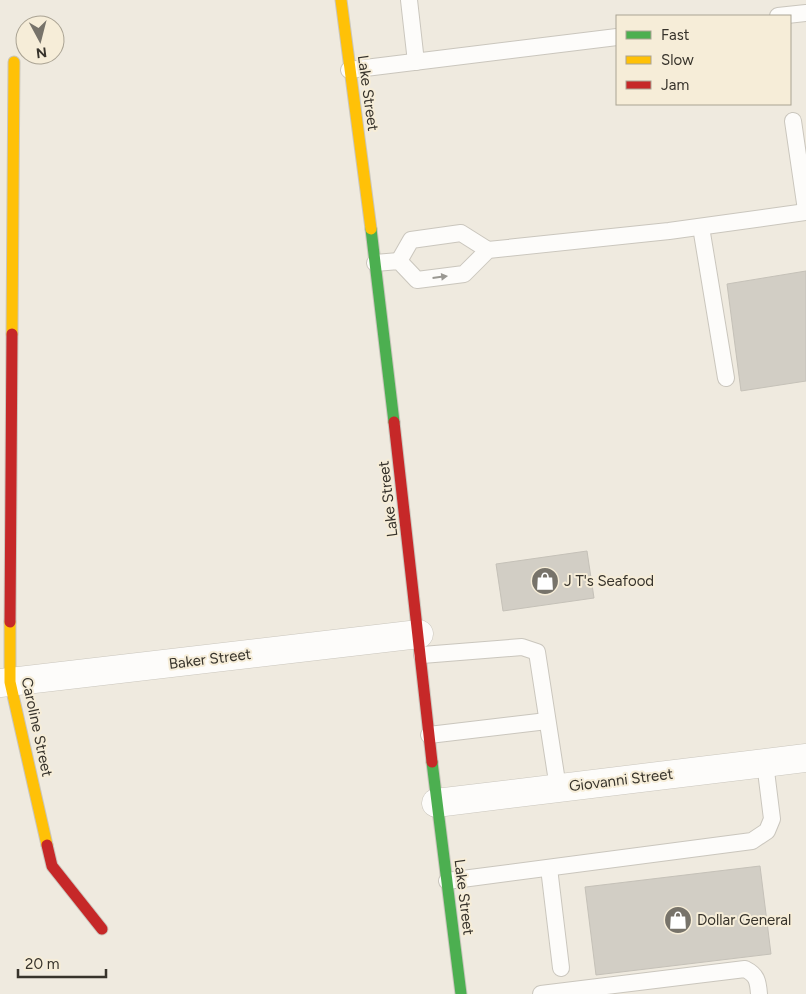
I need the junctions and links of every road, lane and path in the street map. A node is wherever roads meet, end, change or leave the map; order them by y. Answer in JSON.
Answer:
{"nodes":[{"id":1,"x":340,"y":0,"type":"edge"},
{"id":2,"x":409,"y":0,"type":"edge"},
{"id":3,"x":806,"y":13,"type":"edge"},
{"id":4,"x":787,"y":15,"type":"edge"},
{"id":5,"x":616,"y":37,"type":"edge"},
{"id":6,"x":14,"y":62,"type":"dead end"},
{"id":7,"x":416,"y":62,"type":"junction"},
{"id":8,"x":349,"y":70,"type":"junction"},
{"id":9,"x":793,"y":120,"type":"dead end"},
{"id":10,"x":806,"y":211,"type":"edge"},
{"id":11,"x":701,"y":227,"type":"junction"},
{"id":12,"x":488,"y":250,"type":"junction"},
{"id":13,"x":399,"y":261,"type":"junction"},
{"id":14,"x":375,"y":263,"type":"junction"},
{"id":15,"x":726,"y":378,"type":"dead end"},
{"id":16,"x":420,"y":645,"type":"junction"},
{"id":17,"x":5,"y":683,"type":"edge"},
{"id":18,"x":548,"y":721,"type":"junction"},
{"id":19,"x":429,"y":735,"type":"junction"},
{"id":20,"x":806,"y":758,"type":"edge"},
{"id":21,"x":765,"y":763,"type":"junction"},
{"id":22,"x":558,"y":788,"type":"junction"},
{"id":23,"x":436,"y":803,"type":"junction"},
{"id":24,"x":549,"y":868,"type":"junction"},
{"id":25,"x":447,"y":881,"type":"junction"},
{"id":26,"x":102,"y":929,"type":"dead end"},
{"id":27,"x":560,"y":968,"type":"dead end"},
{"id":28,"x":462,"y":994,"type":"edge"},
{"id":29,"x":547,"y":994,"type":"edge"},
{"id":30,"x":759,"y":994,"type":"edge"}],
"edges":[{"from":1,"to":8,"type":"street","name":"Lake Street"},
{"from":2,"to":7,"type":"lane"},
{"from":3,"to":4,"type":"lane"},
{"from":5,"to":7,"type":"lane"},
{"from":6,"to":17,"type":"street","name":"Caroline Street"},
{"from":7,"to":8,"type":"lane"},
{"from":8,"to":14,"type":"street","name":"Lake Street"},
{"from":9,"to":10,"type":"lane"},
{"from":10,"to":11,"type":"lane"},
{"from":11,"to":12,"type":"lane"},
{"from":11,"to":15,"type":"lane"},
{"from":12,"to":13,"type":"lane"},
{"from":13,"to":12,"type":"lane","one_way":true},
{"from":13,"to":14,"type":"lane"},
{"from":14,"to":16,"type":"street","name":"Lake Street"},
{"from":16,"to":17,"type":"street","name":"Baker Street"},
{"from":16,"to":18,"type":"lane"},
{"from":16,"to":19,"type":"street","name":"Lake Street"},
{"from":17,"to":26,"type":"street","name":"Caroline Street"},
{"from":18,"to":19,"type":"lane"},
{"from":18,"to":22,"type":"lane"},
{"from":19,"to":23,"type":"street","name":"Lake Street"},
{"from":20,"to":21,"type":"street","name":"Giovanni Street"},
{"from":21,"to":22,"type":"street","name":"Giovanni Street"},
{"from":21,"to":24,"type":"lane"},
{"from":22,"to":23,"type":"street","name":"Giovanni Street"},
{"from":23,"to":25,"type":"street","name":"Lake Street"},
{"from":24,"to":25,"type":"lane"},
{"from":24,"to":27,"type":"lane"},
{"from":25,"to":28,"type":"street","name":"Lake Street"},
{"from":29,"to":30,"type":"lane"}]}
